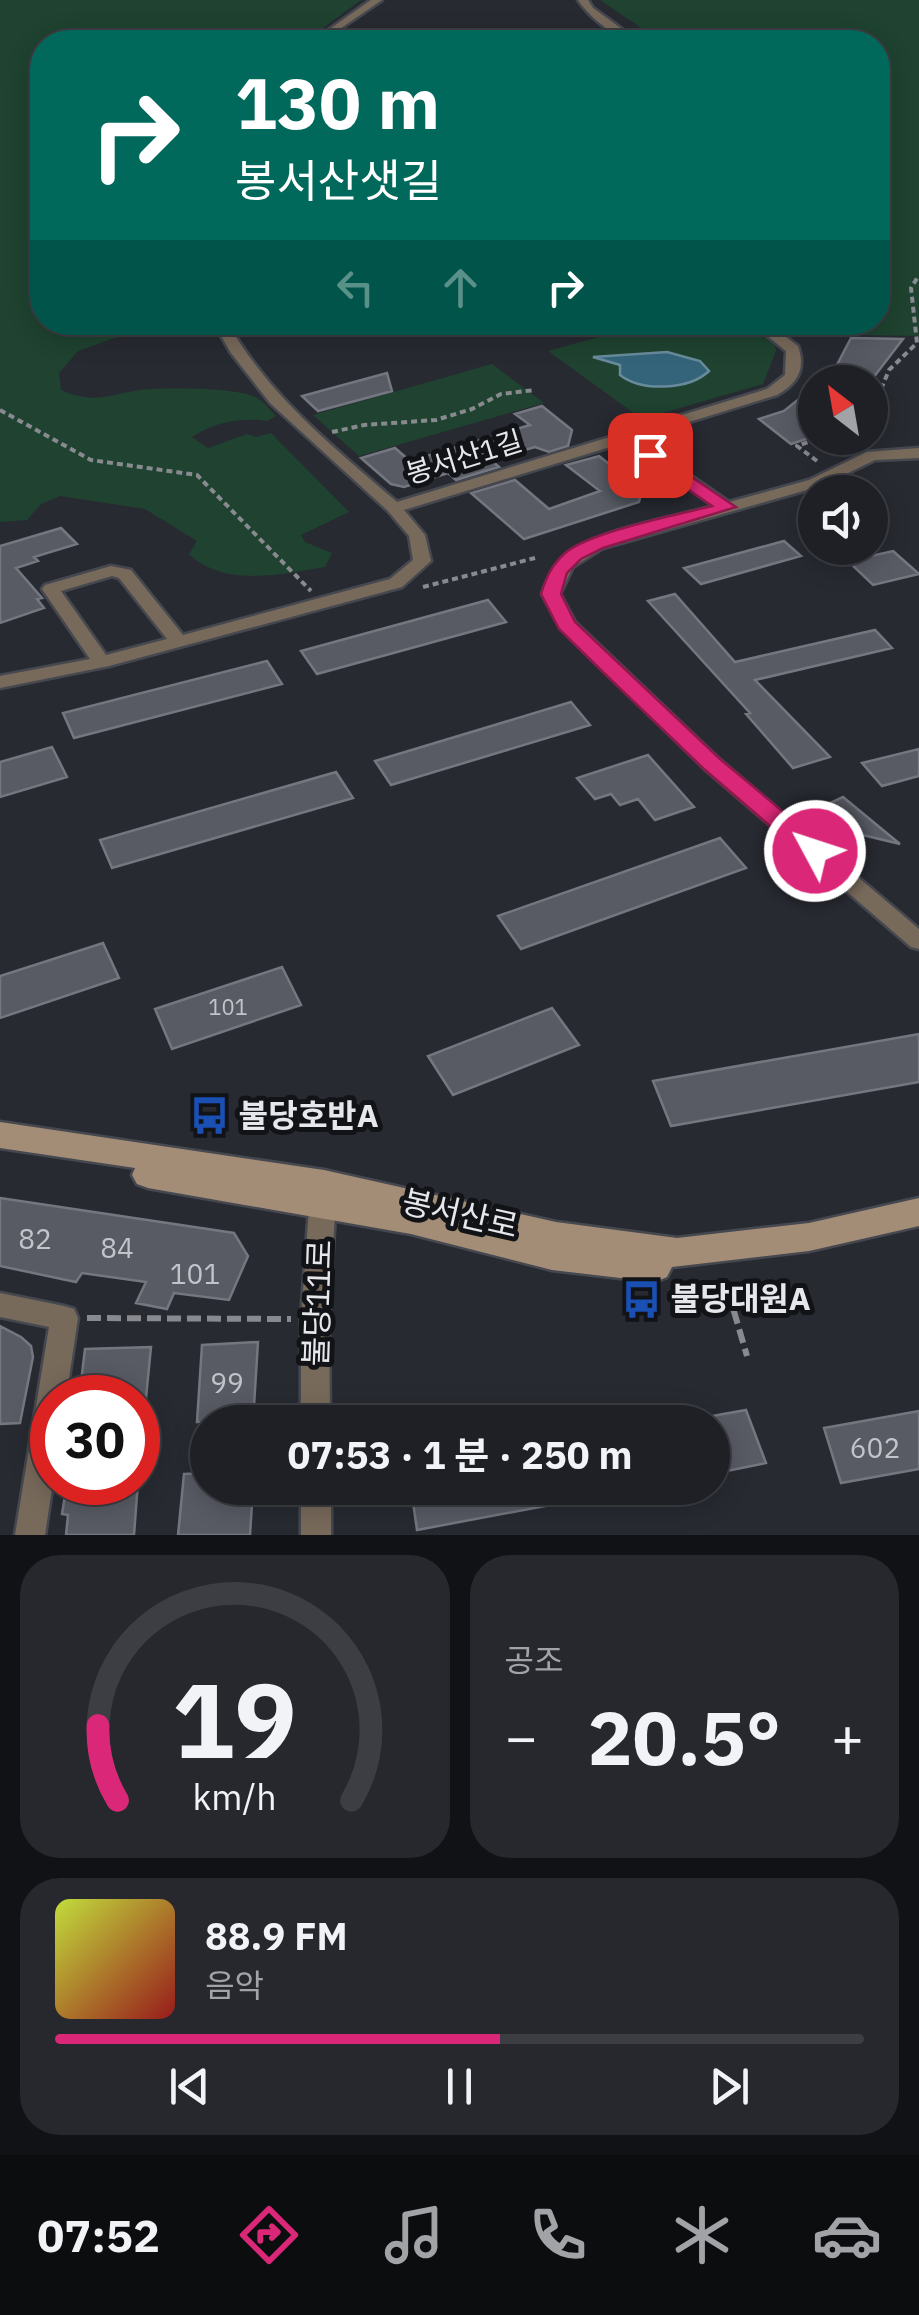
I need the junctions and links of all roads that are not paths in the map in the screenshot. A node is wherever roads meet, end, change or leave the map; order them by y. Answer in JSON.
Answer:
{"nodes":[{"id":1,"x":377,"y":0,"type":"edge"},
{"id":2,"x":583,"y":0,"type":"edge"},
{"id":3,"x":332,"y":30,"type":"edge"},
{"id":4,"x":618,"y":30,"type":"edge"},
{"id":5,"x":228,"y":335,"type":"edge"},
{"id":6,"x":774,"y":335,"type":"edge"},
{"id":7,"x":624,"y":437,"type":"junction"},
{"id":8,"x":919,"y":453,"type":"edge"},
{"id":9,"x":726,"y":507,"type":"junction"},
{"id":10,"x":394,"y":508,"type":"junction"},
{"id":11,"x":180,"y":642,"type":"junction"},
{"id":12,"x":102,"y":662,"type":"junction"},
{"id":13,"x":0,"y":682,"type":"edge"},
{"id":14,"x":919,"y":941,"type":"edge"},
{"id":15,"x":0,"y":1135,"type":"edge"},
{"id":16,"x":0,"y":1153,"type":"edge"},
{"id":17,"x":323,"y":1194,"type":"junction"},
{"id":18,"x":919,"y":1212,"type":"edge"},
{"id":19,"x":919,"y":1228,"type":"edge"},
{"id":20,"x":0,"y":1305,"type":"edge"},
{"id":21,"x":315,"y":1405,"type":"edge"},
{"id":22,"x":316,"y":1505,"type":"edge"},
{"id":23,"x":30,"y":1535,"type":"edge"},
{"id":24,"x":316,"y":1535,"type":"edge"}],
"edges":[{"from":1,"to":3,"type":"street"},
{"from":2,"to":4,"type":"street"},
{"from":5,"to":10,"type":"street"},
{"from":6,"to":7,"type":"street","name":"봉서산1길"},
{"from":7,"to":9,"type":"street"},
{"from":7,"to":10,"type":"street","name":"봉서산1길"},
{"from":8,"to":9,"type":"street"},
{"from":9,"to":14,"type":"street"},
{"from":10,"to":11,"type":"street","name":"봉서산1길"},
{"from":11,"to":12,"type":"street","name":"봉서산1길"},
{"from":11,"to":12,"type":"street"},
{"from":12,"to":13,"type":"street","name":"봉서산1길"},
{"from":15,"to":17,"type":"street","name":"봉서산로"},
{"from":16,"to":17,"type":"street","name":"봉서산로"},
{"from":17,"to":18,"type":"street","name":"봉서산로"},
{"from":17,"to":19,"type":"street","name":"봉서산로"},
{"from":17,"to":21,"type":"street","name":"불당11로"},
{"from":20,"to":23,"type":"street"},
{"from":22,"to":24,"type":"street"}]}
